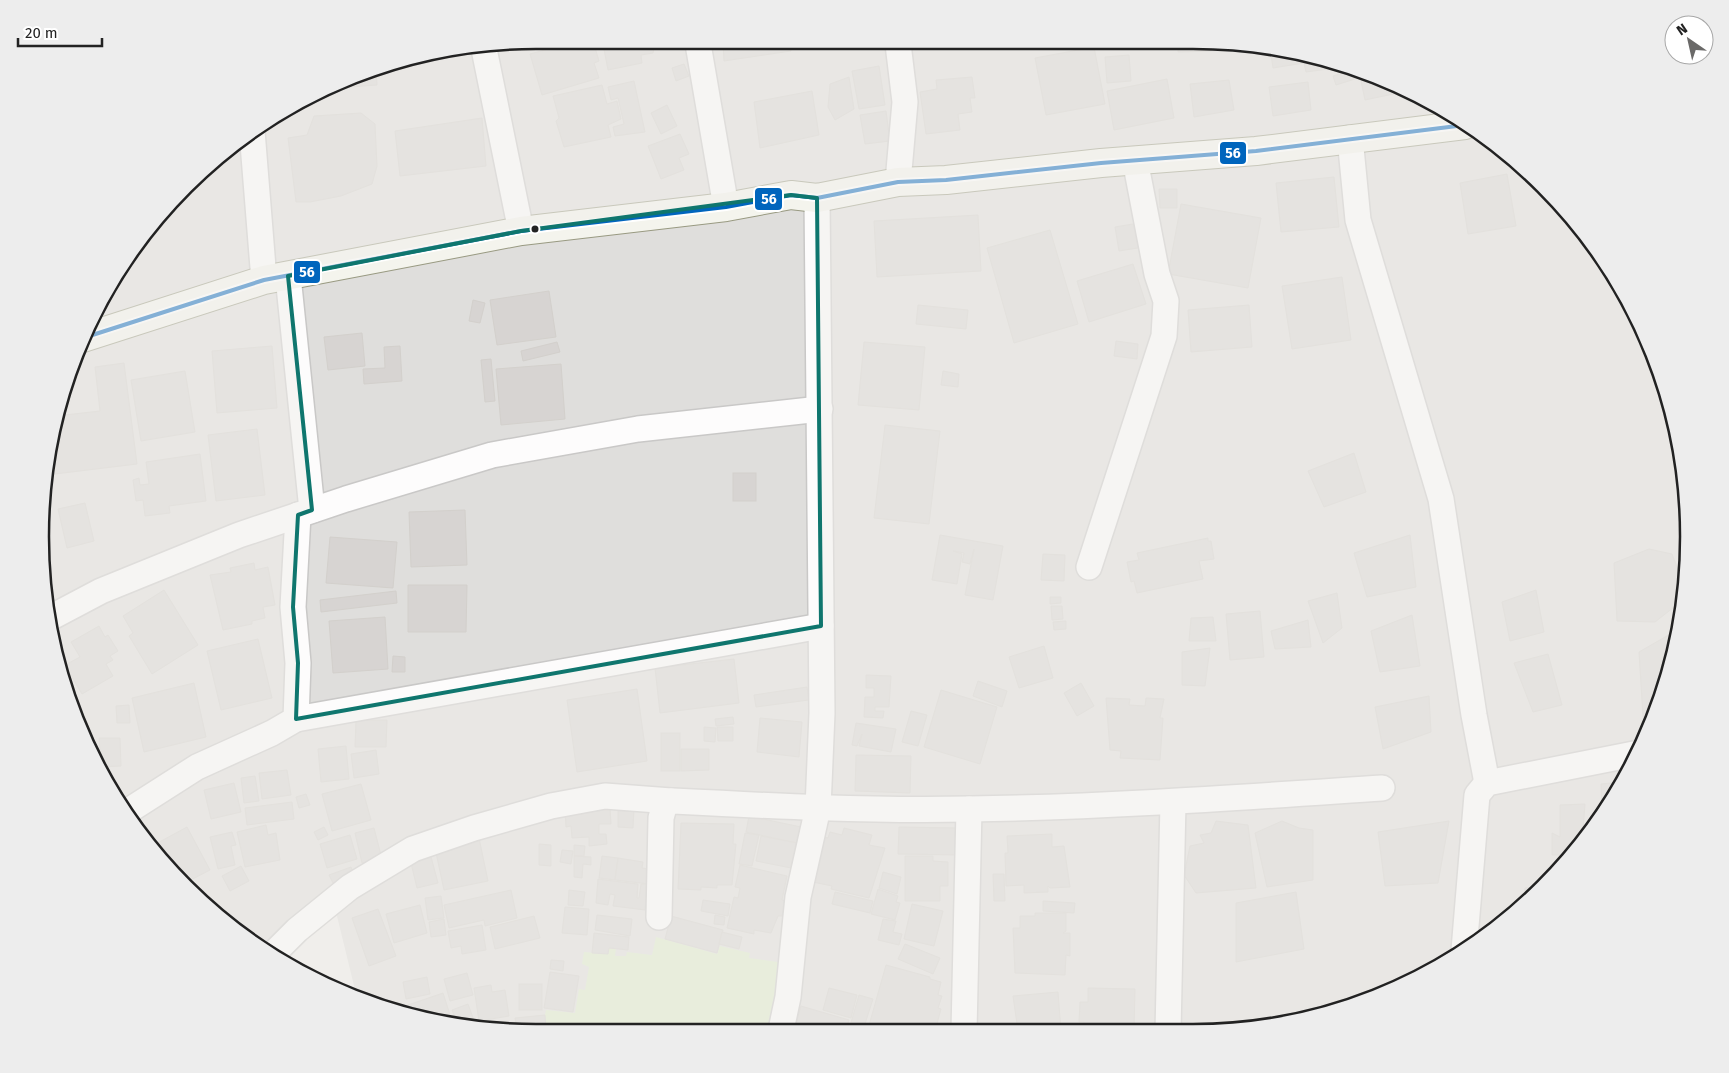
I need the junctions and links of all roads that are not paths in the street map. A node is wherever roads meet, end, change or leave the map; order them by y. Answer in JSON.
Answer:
{"nodes":[{"id":1,"x":699,"y":49,"type":"edge"},
{"id":2,"x":899,"y":49,"type":"edge"},
{"id":3,"x":485,"y":52,"type":"edge"},
{"id":4,"x":1456,"y":127,"type":"edge"},
{"id":5,"x":1350,"y":138,"type":"junction"},
{"id":6,"x":253,"y":140,"type":"edge"},
{"id":7,"x":1135,"y":160,"type":"junction"},
{"id":8,"x":898,"y":182,"type":"junction"},
{"id":9,"x":817,"y":198,"type":"junction"},
{"id":10,"x":726,"y":207,"type":"junction"},
{"id":11,"x":521,"y":231,"type":"junction"},
{"id":12,"x":276,"y":278,"type":"junction"},
{"id":13,"x":93,"y":335,"type":"edge"},
{"id":14,"x":820,"y":409,"type":"junction"},
{"id":15,"x":305,"y":512,"type":"junction"},
{"id":16,"x":1089,"y":567,"type":"dead end"},
{"id":17,"x":55,"y":616,"type":"edge"},
{"id":18,"x":821,"y":626,"type":"junction"},
{"id":19,"x":296,"y":719,"type":"junction"},
{"id":20,"x":1629,"y":754,"type":"edge"},
{"id":21,"x":1487,"y":783,"type":"junction"},
{"id":22,"x":1382,"y":788,"type":"dead end"},
{"id":23,"x":671,"y":801,"type":"junction"},
{"id":24,"x":1173,"y":802,"type":"junction"},
{"id":25,"x":818,"y":808,"type":"junction"},
{"id":26,"x":133,"y":809,"type":"edge"},
{"id":27,"x":969,"y":809,"type":"junction"},
{"id":28,"x":658,"y":917,"type":"dead end"},
{"id":29,"x":1465,"y":941,"type":"edge"},
{"id":30,"x":278,"y":949,"type":"edge"},
{"id":31,"x":782,"y":1024,"type":"edge"},
{"id":32,"x":964,"y":1024,"type":"edge"},
{"id":33,"x":1168,"y":1024,"type":"edge"}],
"edges":[{"from":1,"to":10,"type":"street"},
{"from":2,"to":8,"type":"street"},
{"from":3,"to":11,"type":"street"},
{"from":4,"to":5,"type":"main road"},
{"from":5,"to":7,"type":"main road"},
{"from":5,"to":21,"type":"street"},
{"from":6,"to":12,"type":"street"},
{"from":7,"to":8,"type":"main road"},
{"from":7,"to":16,"type":"street"},
{"from":8,"to":9,"type":"main road"},
{"from":9,"to":10,"type":"main road"},
{"from":9,"to":14,"type":"street"},
{"from":10,"to":11,"type":"main road"},
{"from":11,"to":12,"type":"main road"},
{"from":12,"to":13,"type":"main road"},
{"from":12,"to":15,"type":"street"},
{"from":14,"to":15,"type":"street"},
{"from":14,"to":18,"type":"street"},
{"from":15,"to":17,"type":"street"},
{"from":15,"to":19,"type":"street"},
{"from":18,"to":19,"type":"street"},
{"from":18,"to":25,"type":"street"},
{"from":19,"to":26,"type":"street"},
{"from":20,"to":21,"type":"street"},
{"from":21,"to":29,"type":"street"},
{"from":22,"to":24,"type":"street"},
{"from":23,"to":25,"type":"street"},
{"from":23,"to":28,"type":"street"},
{"from":23,"to":30,"type":"street"},
{"from":24,"to":27,"type":"street"},
{"from":24,"to":33,"type":"street"},
{"from":25,"to":27,"type":"street"},
{"from":25,"to":31,"type":"street"},
{"from":27,"to":32,"type":"street"}]}
